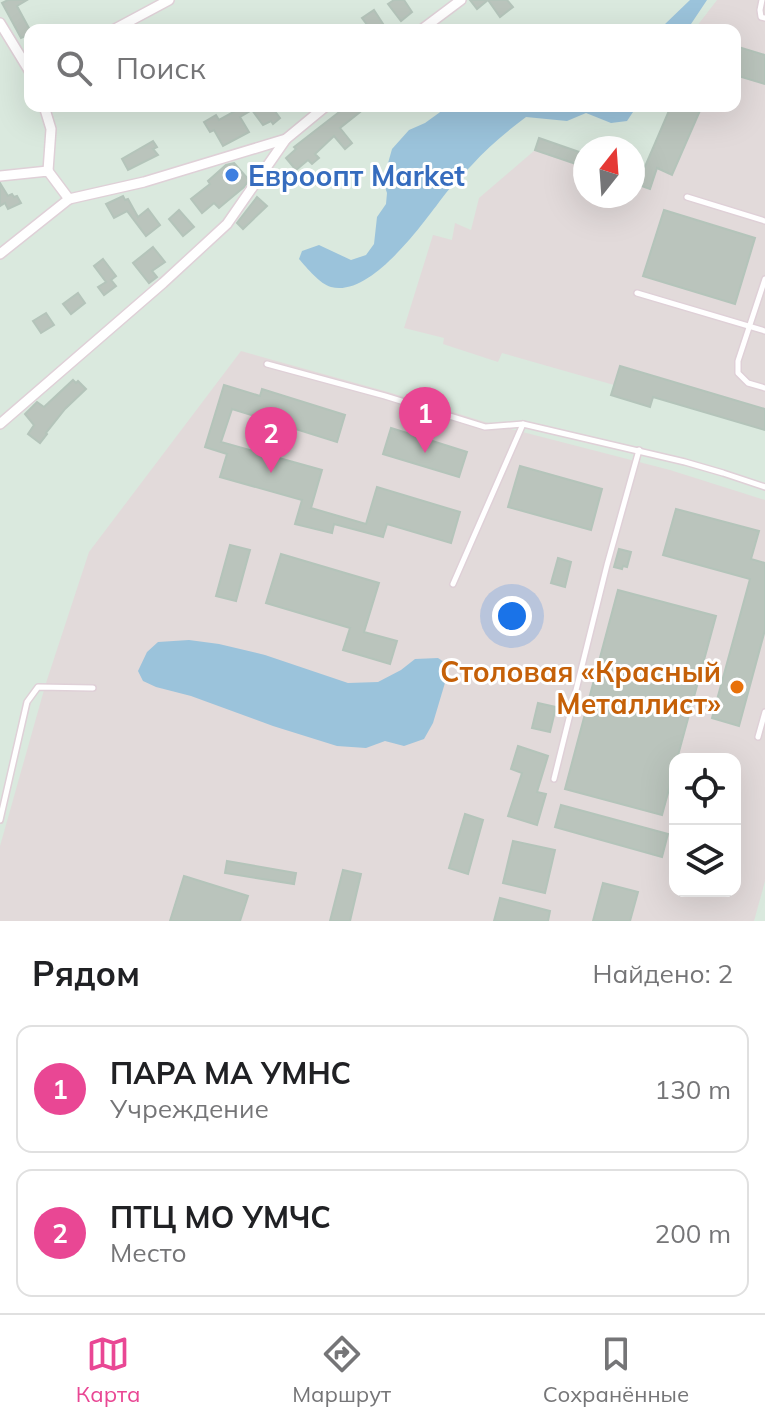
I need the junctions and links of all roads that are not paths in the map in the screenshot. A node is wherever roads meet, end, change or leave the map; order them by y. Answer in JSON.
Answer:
{"nodes":[{"id":1,"x":169,"y":0,"type":"edge"},
{"id":2,"x":461,"y":0,"type":"edge"},
{"id":3,"x":762,"y":0,"type":"edge"},
{"id":4,"x":765,"y":18,"type":"edge"},
{"id":5,"x":0,"y":23,"type":"edge"},
{"id":6,"x":124,"y":24,"type":"edge"},
{"id":7,"x":429,"y":24,"type":"edge"},
{"id":8,"x":24,"y":62,"type":"edge"},
{"id":9,"x":46,"y":112,"type":"edge"},
{"id":10,"x":319,"y":112,"type":"edge"},
{"id":11,"x":286,"y":139,"type":"junction"},
{"id":12,"x":48,"y":171,"type":"junction"},
{"id":13,"x":0,"y":176,"type":"edge"},
{"id":14,"x":687,"y":197,"type":"dead end"},
{"id":15,"x":69,"y":199,"type":"junction"},
{"id":16,"x":765,"y":221,"type":"edge"},
{"id":17,"x":0,"y":254,"type":"edge"},
{"id":18,"x":765,"y":279,"type":"edge"},
{"id":19,"x":637,"y":293,"type":"dead end"},
{"id":20,"x":749,"y":327,"type":"junction"},
{"id":21,"x":765,"y":331,"type":"edge"},
{"id":22,"x":267,"y":364,"type":"dead end"},
{"id":23,"x":765,"y":388,"type":"edge"},
{"id":24,"x":0,"y":424,"type":"edge"},
{"id":25,"x":523,"y":424,"type":"junction"},
{"id":26,"x":639,"y":450,"type":"junction"},
{"id":27,"x":765,"y":487,"type":"edge"},
{"id":28,"x":453,"y":584,"type":"dead end"},
{"id":29,"x":93,"y":688,"type":"dead end"},
{"id":30,"x":765,"y":712,"type":"edge"},
{"id":31,"x":758,"y":737,"type":"dead end"},
{"id":32,"x":554,"y":779,"type":"dead end"},
{"id":33,"x":0,"y":820,"type":"edge"}],
"edges":[{"from":1,"to":6,"type":"street"},
{"from":2,"to":7,"type":"street"},
{"from":3,"to":4,"type":"lane"},
{"from":5,"to":8,"type":"street"},
{"from":9,"to":12,"type":"street"},
{"from":10,"to":11,"type":"street"},
{"from":11,"to":15,"type":"street"},
{"from":11,"to":24,"type":"street"},
{"from":12,"to":13,"type":"street"},
{"from":12,"to":15,"type":"street"},
{"from":14,"to":16,"type":"lane"},
{"from":15,"to":17,"type":"street"},
{"from":18,"to":20,"type":"lane"},
{"from":19,"to":20,"type":"lane"},
{"from":20,"to":21,"type":"lane"},
{"from":20,"to":23,"type":"lane"},
{"from":22,"to":25,"type":"lane"},
{"from":25,"to":26,"type":"lane"},
{"from":25,"to":28,"type":"lane"},
{"from":26,"to":27,"type":"lane"},
{"from":26,"to":32,"type":"lane"},
{"from":29,"to":33,"type":"lane"},
{"from":30,"to":31,"type":"lane"}]}
